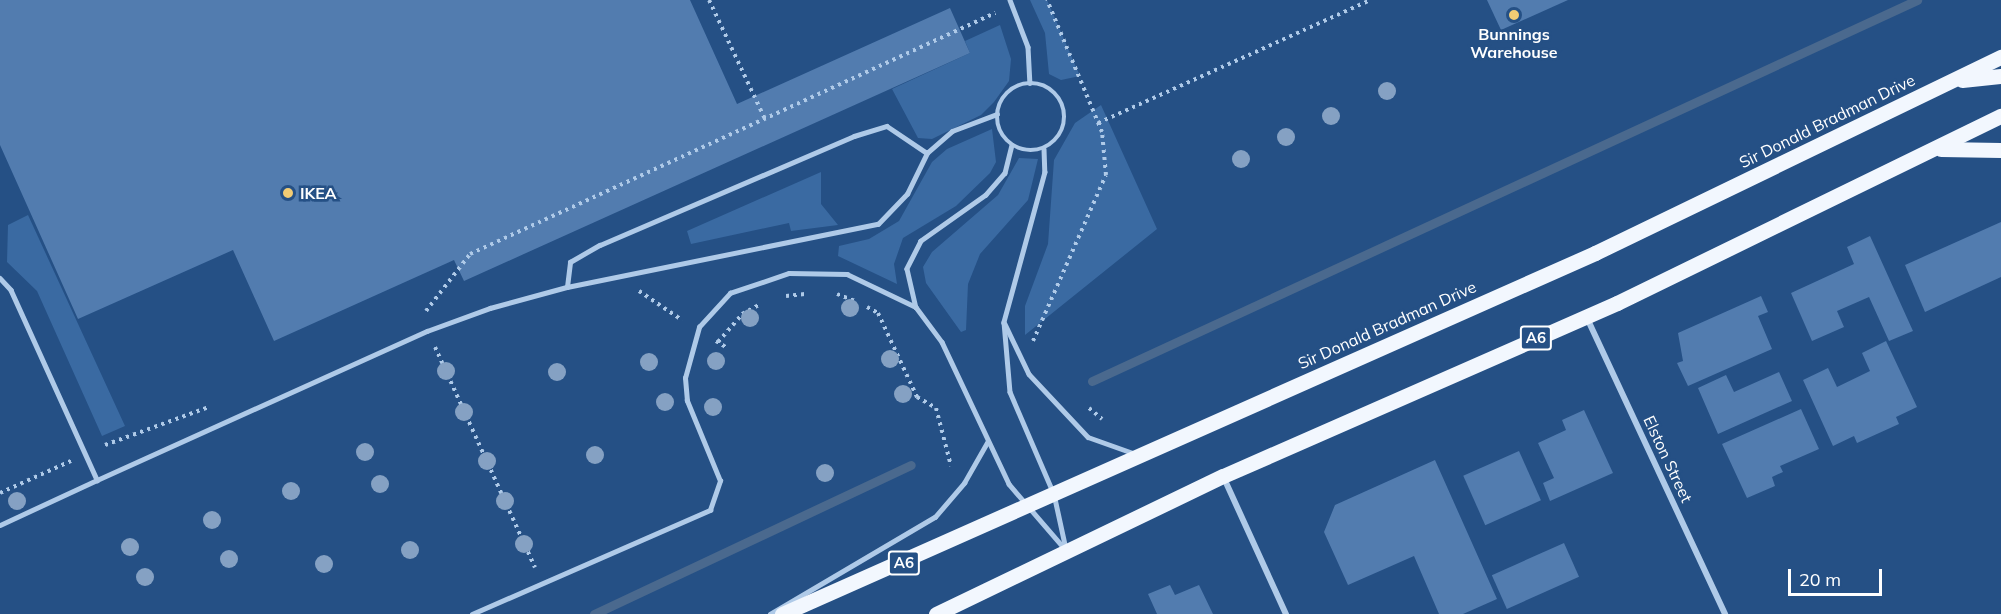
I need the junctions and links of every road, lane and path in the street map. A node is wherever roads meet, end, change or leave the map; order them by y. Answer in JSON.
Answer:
{"nodes":[{"id":1,"x":710,"y":0,"type":"edge"},
{"id":2,"x":1047,"y":0,"type":"edge"},
{"id":3,"x":1371,"y":0,"type":"edge"},
{"id":4,"x":1012,"y":3,"type":"edge"},
{"id":5,"x":2001,"y":57,"type":"edge"},
{"id":6,"x":2001,"y":76,"type":"edge"},
{"id":7,"x":1950,"y":81,"type":"junction"},
{"id":8,"x":1030,"y":83,"type":"junction"},
{"id":9,"x":997,"y":114,"type":"junction"},
{"id":10,"x":2001,"y":116,"type":"edge"},
{"id":11,"x":765,"y":119,"type":"junction"},
{"id":12,"x":1098,"y":123,"type":"junction"},
{"id":13,"x":1012,"y":145,"type":"junction"},
{"id":14,"x":1044,"y":149,"type":"junction"},
{"id":15,"x":1938,"y":149,"type":"junction"},
{"id":16,"x":2001,"y":150,"type":"edge"},
{"id":17,"x":927,"y":153,"type":"junction"},
{"id":18,"x":631,"y":274,"type":"junction"},
{"id":19,"x":0,"y":278,"type":"edge"},
{"id":20,"x":567,"y":287,"type":"junction"},
{"id":21,"x":813,"y":294,"type":"dead end"},
{"id":22,"x":829,"y":294,"type":"dead end"},
{"id":23,"x":776,"y":298,"type":"dead end"},
{"id":24,"x":766,"y":301,"type":"dead end"},
{"id":25,"x":916,"y":308,"type":"junction"},
{"id":26,"x":1586,"y":316,"type":"junction"},
{"id":27,"x":1004,"y":322,"type":"junction"},
{"id":28,"x":699,"y":327,"type":"junction"},
{"id":29,"x":427,"y":331,"type":"junction"},
{"id":30,"x":718,"y":342,"type":"junction"},
{"id":31,"x":727,"y":348,"type":"dead end"},
{"id":32,"x":1030,"y":348,"type":"dead end"},
{"id":33,"x":1081,"y":401,"type":"dead end"},
{"id":34,"x":215,"y":404,"type":"dead end"},
{"id":35,"x":1102,"y":419,"type":"dead end"},
{"id":36,"x":988,"y":441,"type":"junction"},
{"id":37,"x":105,"y":445,"type":"dead end"},
{"id":38,"x":1142,"y":454,"type":"junction"},
{"id":39,"x":73,"y":460,"type":"dead end"},
{"id":40,"x":949,"y":473,"type":"dead end"},
{"id":41,"x":1223,"y":476,"type":"junction"},
{"id":42,"x":98,"y":480,"type":"junction"},
{"id":43,"x":0,"y":493,"type":"edge"},
{"id":44,"x":1054,"y":494,"type":"junction"},
{"id":45,"x":1025,"y":508,"type":"junction"},
{"id":46,"x":0,"y":525,"type":"edge"},
{"id":47,"x":1067,"y":551,"type":"junction"},
{"id":48,"x":542,"y":583,"type":"junction"},
{"id":49,"x":472,"y":614,"type":"edge"},
{"id":50,"x":770,"y":614,"type":"edge"},
{"id":51,"x":782,"y":614,"type":"edge"},
{"id":52,"x":936,"y":614,"type":"edge"},
{"id":53,"x":1286,"y":614,"type":"edge"},
{"id":54,"x":1725,"y":614,"type":"edge"}],
"edges":[{"from":1,"to":11,"type":"path"},
{"from":2,"to":12,"type":"path"},
{"from":3,"to":12,"type":"path"},
{"from":4,"to":8,"type":"lane"},
{"from":4,"to":11,"type":"path"},
{"from":5,"to":7,"type":"main road","name":"Sir Donald Bradman Drive","number":"A6"},
{"from":6,"to":7,"type":"main road"},
{"from":7,"to":38,"type":"main road","name":"Sir Donald Bradman Drive","number":"A6"},
{"from":8,"to":9,"type":"lane"},
{"from":8,"to":14,"type":"lane"},
{"from":9,"to":13,"type":"lane"},
{"from":9,"to":17,"type":"lane"},
{"from":10,"to":15,"type":"main road","number":"A6"},
{"from":11,"to":29,"type":"path"},
{"from":12,"to":32,"type":"path"},
{"from":13,"to":14,"type":"lane"},
{"from":13,"to":25,"type":"lane"},
{"from":14,"to":27,"type":"lane"},
{"from":15,"to":16,"type":"main road"},
{"from":15,"to":26,"type":"main road","number":"A6"},
{"from":17,"to":18,"type":"lane"},
{"from":17,"to":20,"type":"lane"},
{"from":18,"to":20,"type":"lane"},
{"from":18,"to":28,"type":"path"},
{"from":19,"to":42,"type":"lane"},
{"from":20,"to":29,"type":"lane"},
{"from":21,"to":23,"type":"path"},
{"from":22,"to":40,"type":"path"},
{"from":24,"to":30,"type":"path"},
{"from":25,"to":28,"type":"lane"},
{"from":25,"to":36,"type":"lane"},
{"from":26,"to":41,"type":"main road","number":"A6"},
{"from":26,"to":54,"type":"street","name":"Elston Street"},
{"from":27,"to":38,"type":"lane"},
{"from":27,"to":44,"type":"lane"},
{"from":28,"to":30,"type":"path"},
{"from":28,"to":48,"type":"lane"},
{"from":29,"to":42,"type":"lane"},
{"from":29,"to":48,"type":"path"},
{"from":30,"to":31,"type":"path"},
{"from":33,"to":35,"type":"path"},
{"from":34,"to":37,"type":"path"},
{"from":36,"to":45,"type":"lane"},
{"from":36,"to":50,"type":"lane"},
{"from":38,"to":44,"type":"main road","name":"Sir Donald Bradman Drive","number":"A6"},
{"from":39,"to":43,"type":"path"},
{"from":41,"to":47,"type":"main road","number":"A6"},
{"from":41,"to":53,"type":"street"},
{"from":42,"to":46,"type":"lane"},
{"from":44,"to":45,"type":"main road","name":"Sir Donald Bradman Drive","number":"A6"},
{"from":44,"to":47,"type":"lane"},
{"from":45,"to":47,"type":"lane"},
{"from":45,"to":51,"type":"main road","name":"Sir Donald Bradman Drive","number":"A6"},
{"from":47,"to":52,"type":"main road","number":"A6"},
{"from":48,"to":49,"type":"lane"}]}
